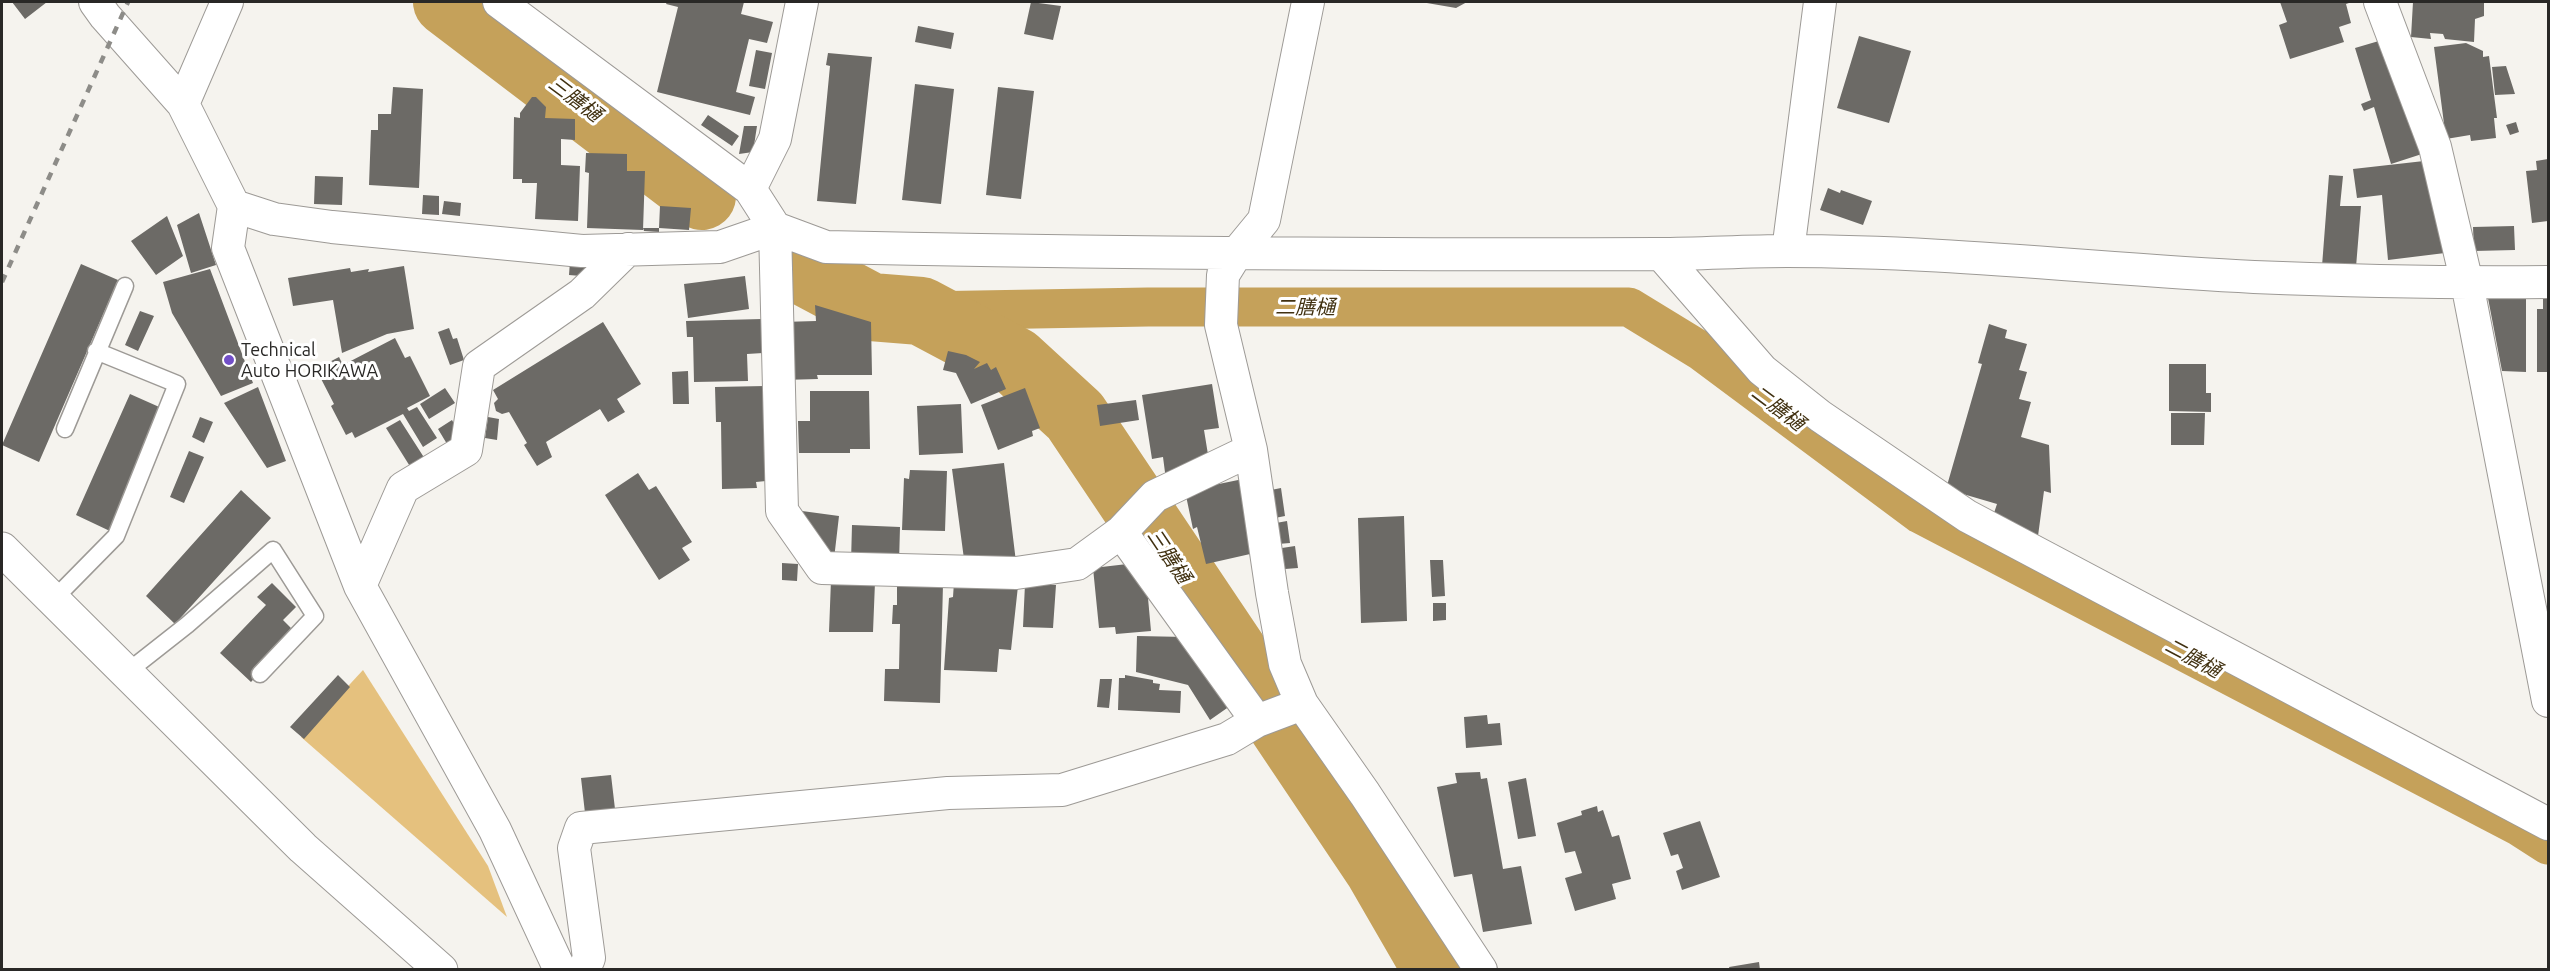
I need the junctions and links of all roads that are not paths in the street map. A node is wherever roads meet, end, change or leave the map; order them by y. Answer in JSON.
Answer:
{"nodes":[{"id":1,"x":95,"y":2,"type":"edge"},
{"id":2,"x":227,"y":2,"type":"edge"},
{"id":3,"x":499,"y":2,"type":"edge"},
{"id":4,"x":802,"y":2,"type":"edge"},
{"id":5,"x":1308,"y":2,"type":"edge"},
{"id":6,"x":1820,"y":2,"type":"edge"},
{"id":7,"x":2380,"y":2,"type":"edge"},
{"id":8,"x":183,"y":104,"type":"junction"},
{"id":9,"x":750,"y":189,"type":"junction"},
{"id":10,"x":234,"y":206,"type":"junction"},
{"id":11,"x":775,"y":228,"type":"junction"},
{"id":12,"x":628,"y":249,"type":"junction"},
{"id":13,"x":1788,"y":251,"type":"junction"},
{"id":14,"x":1661,"y":254,"type":"junction"},
{"id":15,"x":1230,"y":265,"type":"junction"},
{"id":16,"x":2548,"y":282,"type":"edge"},
{"id":17,"x":2467,"y":283,"type":"junction"},
{"id":18,"x":124,"y":286,"type":"dead end"},
{"id":19,"x":96,"y":351,"type":"junction"},
{"id":20,"x":65,"y":429,"type":"dead end"},
{"id":21,"x":1251,"y":450,"type":"junction"},
{"id":22,"x":1121,"y":532,"type":"junction"},
{"id":23,"x":2,"y":549,"type":"edge"},
{"id":24,"x":360,"y":586,"type":"junction"},
{"id":25,"x":53,"y":600,"type":"junction"},
{"id":26,"x":126,"y":673,"type":"junction"},
{"id":27,"x":260,"y":674,"type":"dead end"},
{"id":28,"x":2548,"y":701,"type":"edge"},
{"id":29,"x":1302,"y":704,"type":"junction"},
{"id":30,"x":1257,"y":721,"type":"junction"},
{"id":31,"x":2548,"y":824,"type":"edge"},
{"id":32,"x":441,"y":969,"type":"edge"},
{"id":33,"x":560,"y":969,"type":"edge"},
{"id":34,"x":584,"y":969,"type":"edge"},
{"id":35,"x":1481,"y":969,"type":"edge"}],
"edges":[{"from":1,"to":8,"type":"street"},
{"from":2,"to":8,"type":"street"},
{"from":3,"to":9,"type":"street"},
{"from":4,"to":9,"type":"street"},
{"from":5,"to":15,"type":"street"},
{"from":6,"to":13,"type":"street"},
{"from":7,"to":17,"type":"street"},
{"from":8,"to":10,"type":"street"},
{"from":9,"to":11,"type":"street"},
{"from":10,"to":12,"type":"street"},
{"from":10,"to":24,"type":"street"},
{"from":11,"to":12,"type":"street"},
{"from":11,"to":15,"type":"street"},
{"from":11,"to":22,"type":"street"},
{"from":12,"to":24,"type":"street"},
{"from":13,"to":14,"type":"street"},
{"from":13,"to":17,"type":"street"},
{"from":14,"to":15,"type":"street"},
{"from":14,"to":31,"type":"street"},
{"from":15,"to":21,"type":"street"},
{"from":16,"to":17,"type":"street"},
{"from":17,"to":28,"type":"street"},
{"from":18,"to":19,"type":"lane"},
{"from":19,"to":20,"type":"lane"},
{"from":19,"to":25,"type":"lane"},
{"from":21,"to":22,"type":"street"},
{"from":21,"to":29,"type":"street"},
{"from":22,"to":30,"type":"street"},
{"from":23,"to":25,"type":"street"},
{"from":24,"to":33,"type":"street"},
{"from":25,"to":26,"type":"street"},
{"from":26,"to":27,"type":"lane"},
{"from":26,"to":32,"type":"street"},
{"from":29,"to":30,"type":"street"},
{"from":29,"to":35,"type":"street"},
{"from":30,"to":34,"type":"street"}]}
